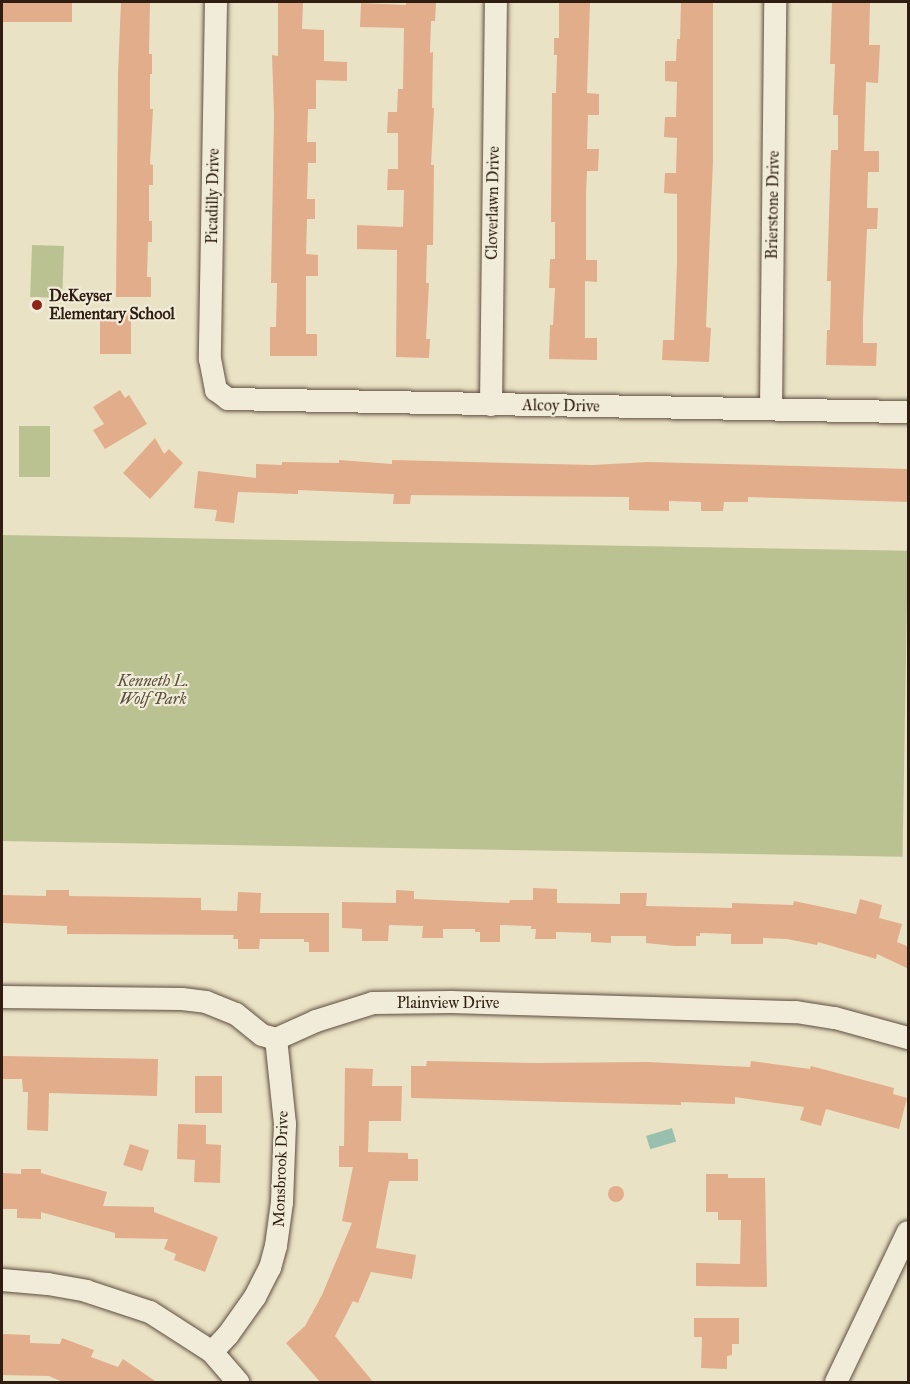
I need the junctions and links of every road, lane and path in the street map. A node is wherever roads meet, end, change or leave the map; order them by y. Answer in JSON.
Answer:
{"nodes":[{"id":1,"x":216,"y":2,"type":"edge"},
{"id":2,"x":496,"y":2,"type":"edge"},
{"id":3,"x":775,"y":2,"type":"edge"},
{"id":4,"x":216,"y":390,"type":"joint"},
{"id":5,"x":490,"y":405,"type":"junction"},
{"id":6,"x":771,"y":409,"type":"junction"},
{"id":7,"x":909,"y":412,"type":"edge"},
{"id":8,"x":2,"y":997,"type":"edge"},
{"id":9,"x":909,"y":1038,"type":"edge"},
{"id":10,"x":276,"y":1040,"type":"junction"},
{"id":11,"x":909,"y":1232,"type":"edge"},
{"id":12,"x":2,"y":1280,"type":"edge"},
{"id":13,"x":212,"y":1352,"type":"junction"},
{"id":14,"x":238,"y":1383,"type":"edge"},
{"id":15,"x":836,"y":1383,"type":"edge"}],
"edges":[{"from":1,"to":4,"type":"street","name":"Picadilly Drive"},
{"from":2,"to":5,"type":"street","name":"Cloverlawn Drive"},
{"from":3,"to":6,"type":"street","name":"Brierstone Drive"},
{"from":4,"to":5,"type":"street","name":"Alcoy Drive"},
{"from":5,"to":6,"type":"street","name":"Alcoy Drive"},
{"from":6,"to":7,"type":"street","name":"Alcoy Drive"},
{"from":8,"to":10,"type":"street"},
{"from":9,"to":10,"type":"street","name":"Plainview Drive"},
{"from":10,"to":13,"type":"street","name":"Monsbrook Drive"},
{"from":11,"to":15,"type":"street"},
{"from":12,"to":13,"type":"street"},
{"from":13,"to":14,"type":"street"}]}
